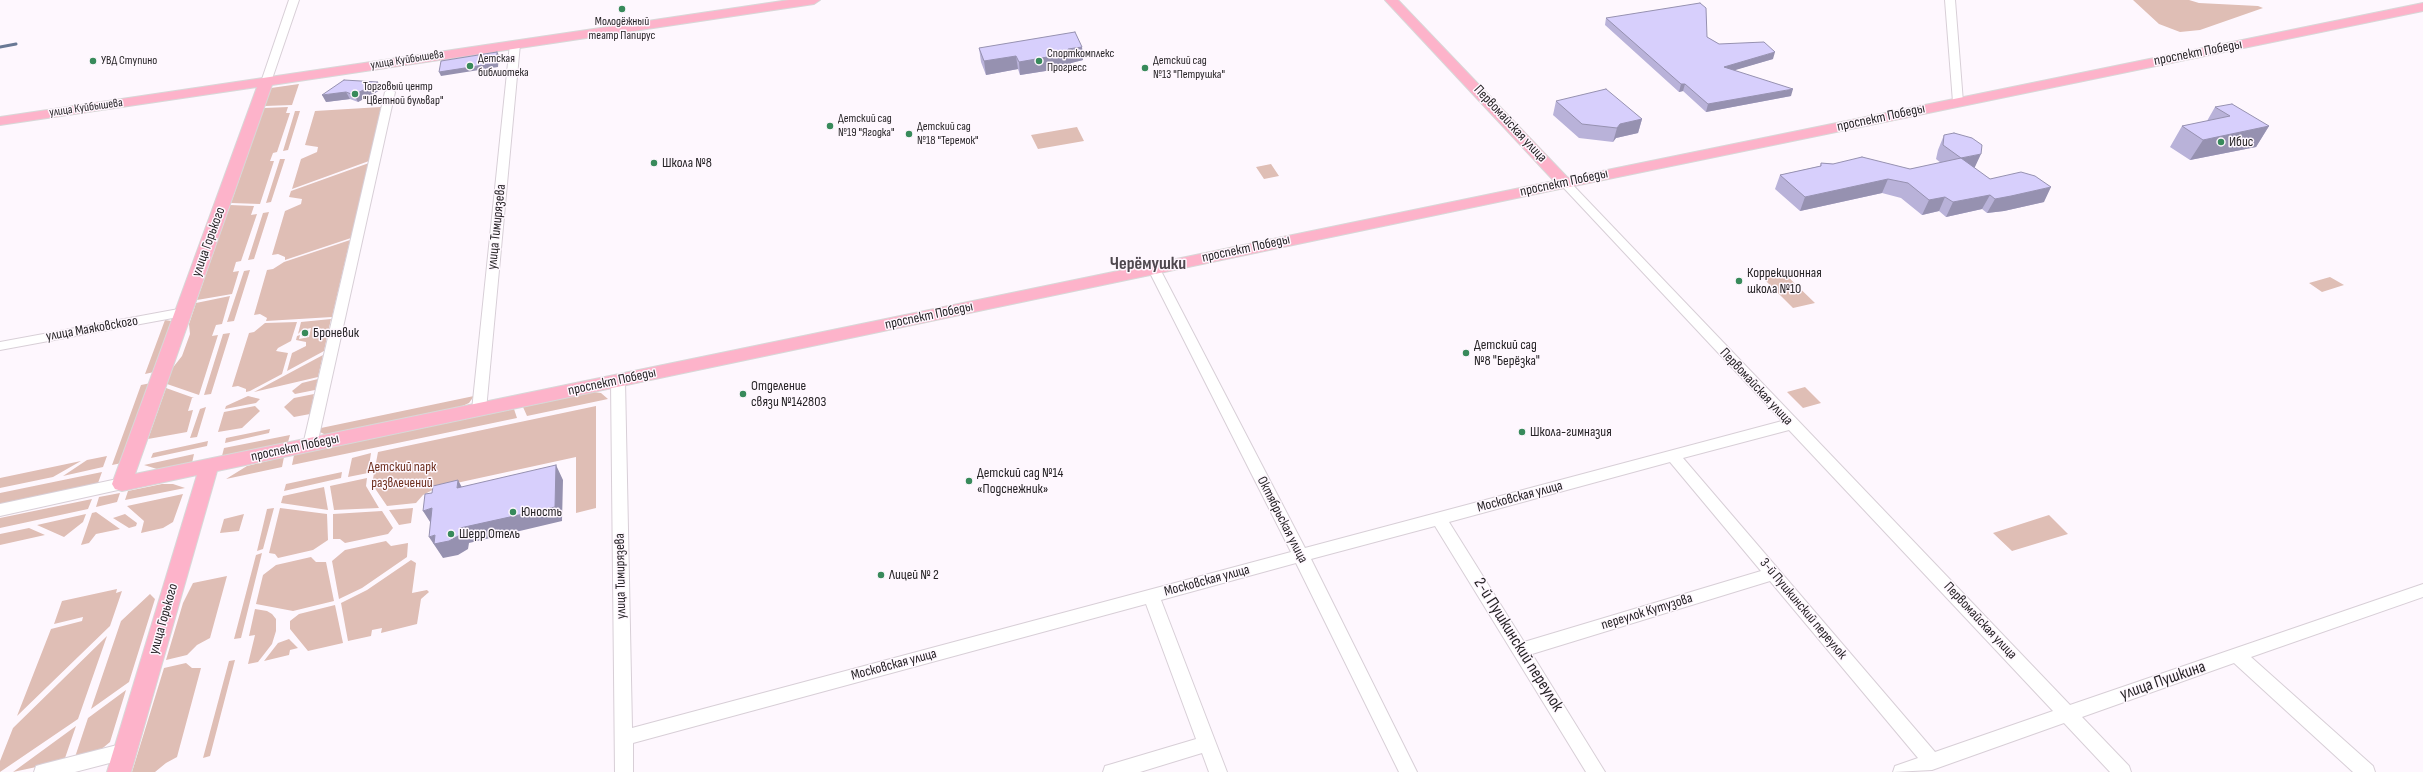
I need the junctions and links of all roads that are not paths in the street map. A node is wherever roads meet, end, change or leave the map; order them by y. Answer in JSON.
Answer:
{"nodes":[{"id":1,"x":294,"y":0,"type":"edge"},
{"id":2,"x":814,"y":0,"type":"edge"},
{"id":3,"x":1391,"y":0,"type":"edge"},
{"id":4,"x":1950,"y":0,"type":"edge"},
{"id":5,"x":2423,"y":7,"type":"edge"},
{"id":6,"x":515,"y":44,"type":"junction"},
{"id":7,"x":266,"y":82,"type":"junction"},
{"id":8,"x":390,"y":92,"type":"dead end"},
{"id":9,"x":1958,"y":102,"type":"junction"},
{"id":10,"x":0,"y":121,"type":"edge"},
{"id":11,"x":1565,"y":183,"type":"junction"},
{"id":12,"x":1154,"y":269,"type":"junction"},
{"id":13,"x":184,"y":312,"type":"junction"},
{"id":14,"x":0,"y":346,"type":"edge"},
{"id":15,"x":618,"y":381,"type":"junction"},
{"id":16,"x":479,"y":410,"type":"junction"},
{"id":17,"x":1791,"y":424,"type":"junction"},
{"id":18,"x":311,"y":440,"type":"junction"},
{"id":19,"x":1673,"y":456,"type":"junction"},
{"id":20,"x":209,"y":466,"type":"junction"},
{"id":21,"x":122,"y":484,"type":"junction"},
{"id":22,"x":0,"y":510,"type":"edge"},
{"id":23,"x":1440,"y":519,"type":"junction"},
{"id":24,"x":1300,"y":556,"type":"junction"},
{"id":25,"x":1773,"y":574,"type":"junction"},
{"id":26,"x":2423,"y":590,"type":"edge"},
{"id":27,"x":1151,"y":596,"type":"junction"},
{"id":28,"x":1521,"y":650,"type":"junction"},
{"id":29,"x":2236,"y":655,"type":"junction"},
{"id":30,"x":2067,"y":714,"type":"junction"},
{"id":31,"x":623,"y":738,"type":"junction"},
{"id":32,"x":1207,"y":744,"type":"junction"},
{"id":33,"x":124,"y":751,"type":"junction"},
{"id":34,"x":1932,"y":762,"type":"junction"},
{"id":35,"x":43,"y":772,"type":"edge"},
{"id":36,"x":118,"y":772,"type":"edge"},
{"id":37,"x":624,"y":772,"type":"edge"},
{"id":38,"x":1112,"y":772,"type":"edge"},
{"id":39,"x":1218,"y":772,"type":"edge"},
{"id":40,"x":1408,"y":772,"type":"edge"},
{"id":41,"x":1596,"y":772,"type":"edge"},
{"id":42,"x":1902,"y":772,"type":"edge"},
{"id":43,"x":2122,"y":772,"type":"edge"},
{"id":44,"x":2366,"y":772,"type":"edge"}],
"edges":[{"from":1,"to":7,"type":"street","name":"улица Горького"},
{"from":2,"to":6,"type":"main road","name":"улица Куйбышева"},
{"from":3,"to":11,"type":"main road","name":"Первомайская улица"},
{"from":4,"to":9,"type":"street"},
{"from":5,"to":9,"type":"main road","name":"проспект Победы"},
{"from":6,"to":7,"type":"main road","name":"улица Куйбышева"},
{"from":6,"to":16,"type":"street","name":"улица Тимирязева"},
{"from":7,"to":10,"type":"main road","name":"улица Куйбышева"},
{"from":7,"to":13,"type":"main road","name":"улица Горького"},
{"from":8,"to":18,"type":"street"},
{"from":9,"to":11,"type":"main road","name":"проспект Победы"},
{"from":11,"to":12,"type":"main road","name":"проспект Победы"},
{"from":11,"to":17,"type":"street","name":"Первомайская улица"},
{"from":12,"to":15,"type":"main road","name":"проспект Победы"},
{"from":12,"to":24,"type":"street","name":"Октябрьская улица"},
{"from":13,"to":14,"type":"street","name":"улица Маяковского"},
{"from":13,"to":21,"type":"main road","name":"улица Горького"},
{"from":15,"to":16,"type":"main road","name":"проспект Победы"},
{"from":15,"to":31,"type":"street","name":"улица Тимирязева"},
{"from":16,"to":18,"type":"main road","name":"проспект Победы"},
{"from":17,"to":19,"type":"street","name":"Московская улица"},
{"from":17,"to":30,"type":"street","name":"Первомайская улица"},
{"from":18,"to":20,"type":"main road","name":"проспект Победы"},
{"from":19,"to":23,"type":"street","name":"Московская улица"},
{"from":19,"to":25,"type":"street","name":"3-й Пушкинский переулок"},
{"from":20,"to":21,"type":"main road","name":"проспект Победы"},
{"from":20,"to":33,"type":"main road","name":"улица Горького"},
{"from":21,"to":22,"type":"street","name":"проспект Победы"},
{"from":23,"to":24,"type":"street","name":"Московская улица"},
{"from":23,"to":28,"type":"street","name":"2-й Пушкинский переулок"},
{"from":24,"to":27,"type":"street","name":"Московская улица"},
{"from":24,"to":40,"type":"street","name":"Октябрьская улица"},
{"from":25,"to":28,"type":"street","name":"переулок Кутузова"},
{"from":25,"to":34,"type":"street","name":"3-й Пушкинский переулок"},
{"from":26,"to":29,"type":"street","name":"улица Пушкина"},
{"from":27,"to":31,"type":"street","name":"Московская улица"},
{"from":27,"to":32,"type":"street"},
{"from":28,"to":41,"type":"street","name":"2-й Пушкинский переулок"},
{"from":29,"to":30,"type":"street","name":"улица Пушкина"},
{"from":29,"to":44,"type":"street"},
{"from":30,"to":34,"type":"street","name":"улица Пушкина"},
{"from":30,"to":43,"type":"street","name":"Первомайская улица"},
{"from":31,"to":37,"type":"street","name":"улица Тимирязева"},
{"from":32,"to":38,"type":"street"},
{"from":32,"to":39,"type":"street"},
{"from":33,"to":35,"type":"street"},
{"from":33,"to":36,"type":"main road","name":"улица Горького"},
{"from":34,"to":42,"type":"street","name":"улица Пушкина"}]}
